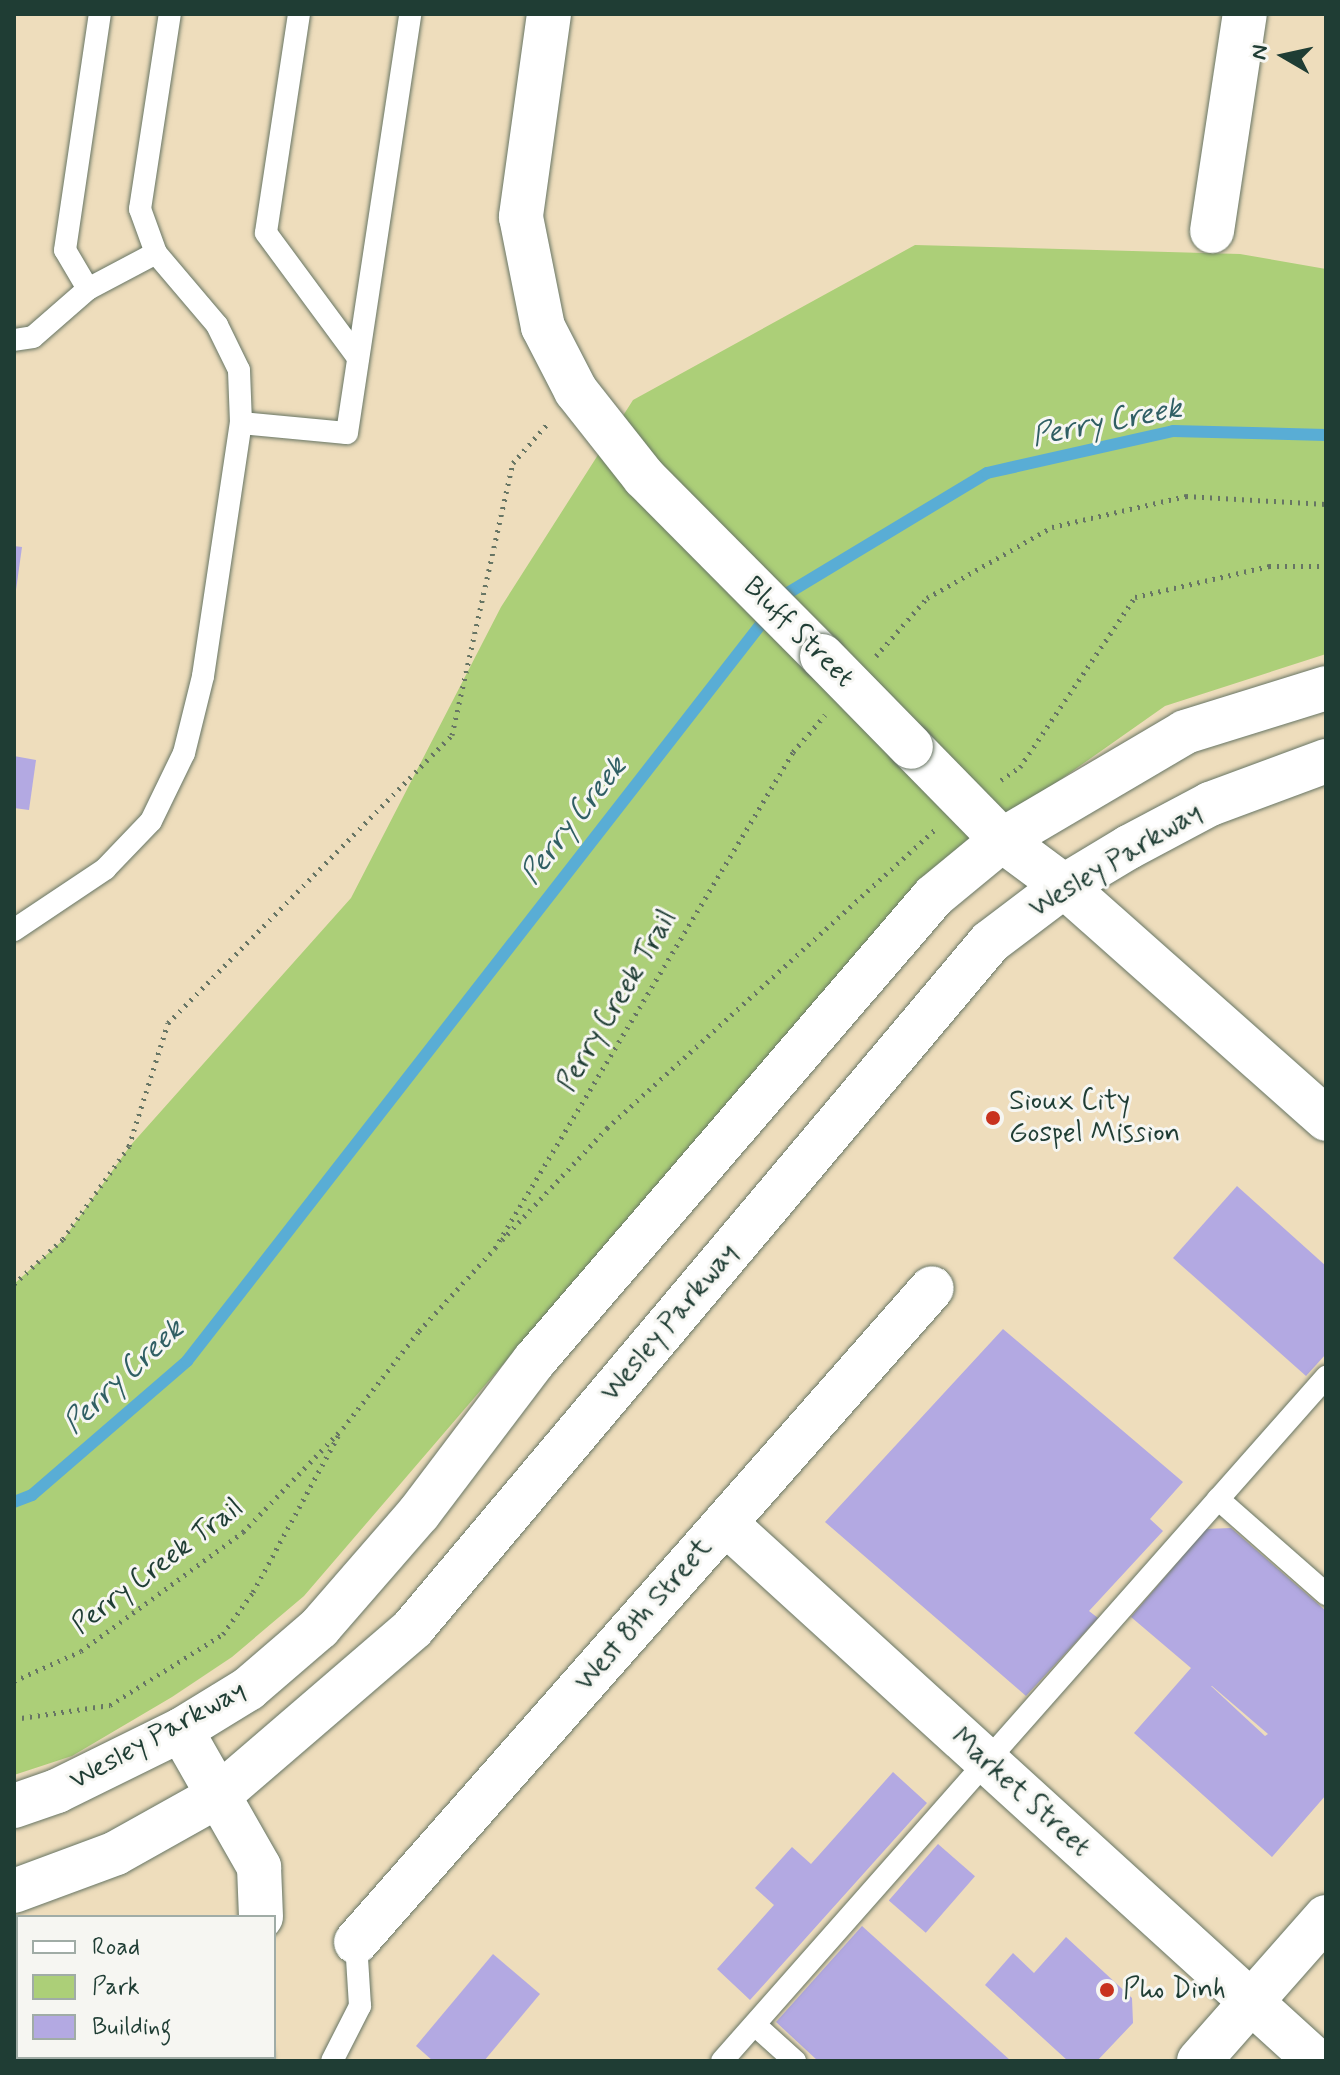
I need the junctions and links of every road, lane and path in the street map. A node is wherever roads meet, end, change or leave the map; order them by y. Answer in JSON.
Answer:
{"nodes":[{"id":1,"x":100,"y":14,"type":"edge"},
{"id":2,"x":170,"y":14,"type":"edge"},
{"id":3,"x":299,"y":14,"type":"edge"},
{"id":4,"x":410,"y":14,"type":"edge"},
{"id":5,"x":549,"y":14,"type":"edge"},
{"id":6,"x":1245,"y":14,"type":"edge"},
{"id":7,"x":1212,"y":231,"type":"dead end"},
{"id":8,"x":156,"y":253,"type":"junction"},
{"id":9,"x":88,"y":289,"type":"junction"},
{"id":10,"x":14,"y":340,"type":"edge"},
{"id":11,"x":358,"y":358,"type":"junction"},
{"id":12,"x":576,"y":391,"type":"junction"},
{"id":13,"x":241,"y":423,"type":"junction"},
{"id":14,"x":1326,"y":504,"type":"edge"},
{"id":15,"x":1326,"y":566,"type":"edge"},
{"id":16,"x":865,"y":669,"type":"dead end"},
{"id":17,"x":1326,"y":688,"type":"edge"},
{"id":18,"x":834,"y":704,"type":"dead end"},
{"id":19,"x":1326,"y":761,"type":"edge"},
{"id":20,"x":965,"y":803,"type":"junction"},
{"id":21,"x":1002,"y":840,"type":"junction"},
{"id":22,"x":1064,"y":886,"type":"junction"},
{"id":23,"x":14,"y":930,"type":"edge"},
{"id":24,"x":1326,"y":1119,"type":"edge"},
{"id":25,"x":495,"y":1248,"type":"junction"},
{"id":26,"x":14,"y":1284,"type":"edge"},
{"id":27,"x":932,"y":1288,"type":"dead end"},
{"id":28,"x":1326,"y":1377,"type":"edge"},
{"id":29,"x":343,"y":1428,"type":"junction"},
{"id":30,"x":1218,"y":1499,"type":"junction"},
{"id":31,"x":725,"y":1523,"type":"junction"},
{"id":32,"x":1326,"y":1594,"type":"edge"},
{"id":33,"x":14,"y":1681,"type":"edge"},
{"id":34,"x":14,"y":1719,"type":"edge"},
{"id":35,"x":181,"y":1730,"type":"junction"},
{"id":36,"x":987,"y":1762,"type":"junction"},
{"id":37,"x":218,"y":1796,"type":"junction"},
{"id":38,"x":14,"y":1806,"type":"edge"},
{"id":39,"x":14,"y":1891,"type":"edge"},
{"id":40,"x":261,"y":1915,"type":"edge"},
{"id":41,"x":1326,"y":1917,"type":"edge"},
{"id":42,"x":356,"y":1942,"type":"joint"},
{"id":43,"x":1251,"y":2004,"type":"junction"},
{"id":44,"x":755,"y":2025,"type":"junction"},
{"id":45,"x":332,"y":2061,"type":"edge"},
{"id":46,"x":722,"y":2061,"type":"edge"},
{"id":47,"x":795,"y":2061,"type":"edge"},
{"id":48,"x":1199,"y":2061,"type":"edge"},
{"id":49,"x":1316,"y":2061,"type":"edge"}],
"edges":[{"from":1,"to":9,"type":"lane"},
{"from":2,"to":8,"type":"lane"},
{"from":3,"to":11,"type":"lane"},
{"from":4,"to":11,"type":"lane"},
{"from":5,"to":12,"type":"main road","name":"Bluff Street"},
{"from":6,"to":7,"type":"main road"},
{"from":8,"to":9,"type":"lane"},
{"from":8,"to":13,"type":"lane"},
{"from":9,"to":10,"type":"lane"},
{"from":11,"to":13,"type":"lane"},
{"from":12,"to":20,"type":"main road","name":"Bluff Street","bridge":true},
{"from":12,"to":26,"type":"path"},
{"from":13,"to":23,"type":"lane"},
{"from":14,"to":16,"type":"path"},
{"from":15,"to":20,"type":"path"},
{"from":17,"to":21,"type":"main road","name":"Wesley Parkway"},
{"from":18,"to":25,"type":"path","name":"Perry Creek Trail"},
{"from":19,"to":22,"type":"main road","name":"Wesley Parkway"},
{"from":20,"to":21,"type":"main road","name":"Bluff Street"},
{"from":20,"to":25,"type":"path"},
{"from":21,"to":22,"type":"main road","name":"Bluff Street"},
{"from":21,"to":35,"type":"main road","name":"Wesley Parkway"},
{"from":22,"to":24,"type":"main road","name":"Bluff Street"},
{"from":22,"to":37,"type":"main road","name":"Wesley Parkway"},
{"from":25,"to":29,"type":"path","name":"Perry Creek Trail"},
{"from":27,"to":31,"type":"main road","name":"West 8th Street"},
{"from":28,"to":30,"type":"lane"},
{"from":29,"to":33,"type":"path","name":"Perry Creek Trail"},
{"from":29,"to":34,"type":"path"},
{"from":30,"to":32,"type":"lane"},
{"from":30,"to":36,"type":"lane"},
{"from":31,"to":36,"type":"main road","name":"Market Street"},
{"from":31,"to":42,"type":"main road","name":"West 8th Street"},
{"from":35,"to":37,"type":"main road"},
{"from":35,"to":38,"type":"main road","name":"Wesley Parkway"},
{"from":36,"to":43,"type":"main road","name":"Market Street"},
{"from":36,"to":44,"type":"lane"},
{"from":37,"to":39,"type":"main road","name":"Wesley Parkway"},
{"from":37,"to":40,"type":"main road"},
{"from":41,"to":43,"type":"main road"},
{"from":42,"to":45,"type":"lane"},
{"from":43,"to":48,"type":"main road"},
{"from":43,"to":49,"type":"main road","name":"Market Street"},
{"from":44,"to":46,"type":"lane"},
{"from":44,"to":47,"type":"lane"}]}
